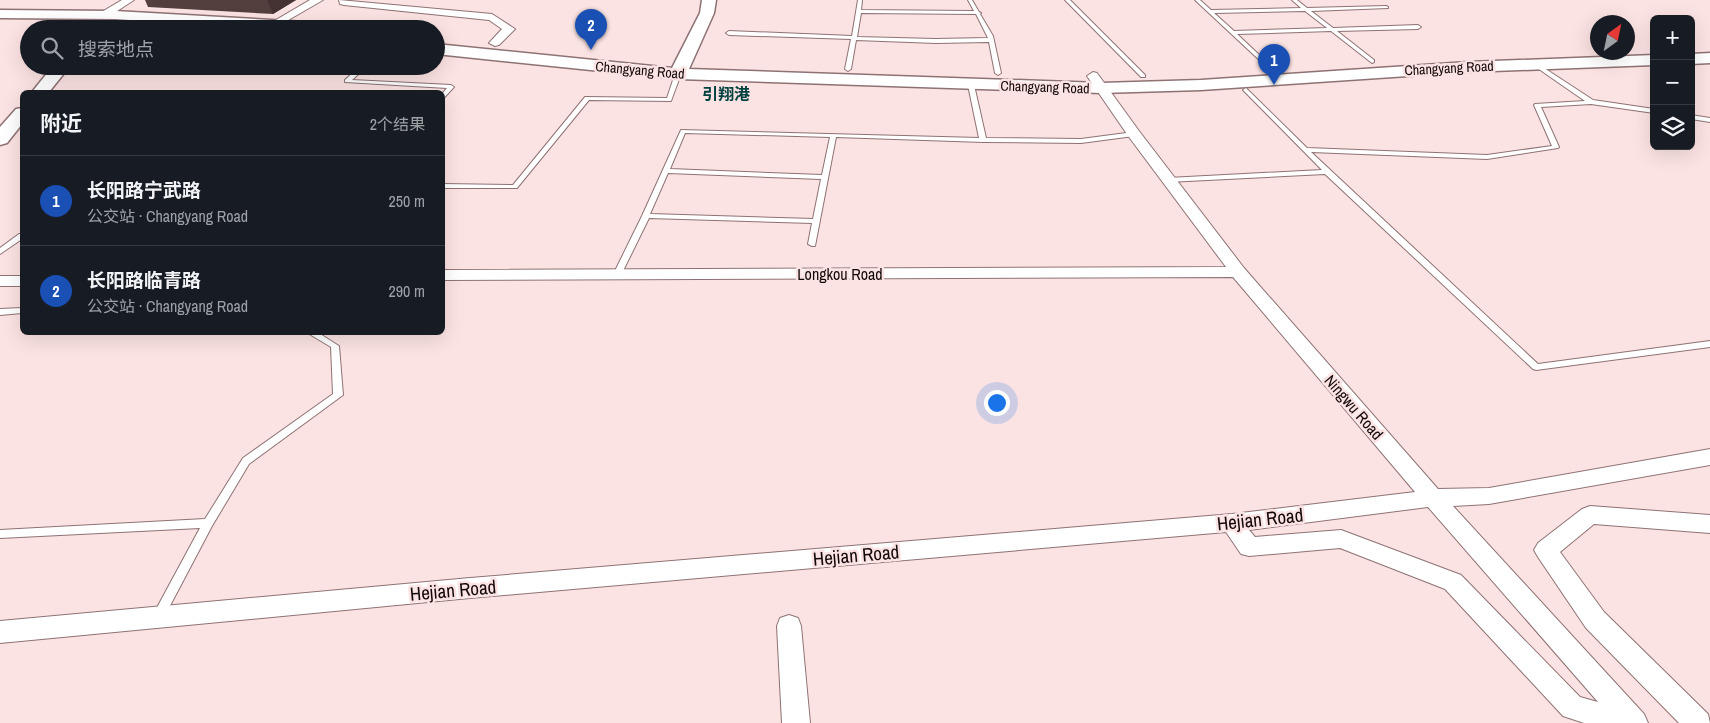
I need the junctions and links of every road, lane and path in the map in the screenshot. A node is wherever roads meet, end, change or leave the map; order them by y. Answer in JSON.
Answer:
{"nodes":[{"id":1,"x":129,"y":0,"type":"edge"},
{"id":2,"x":318,"y":0,"type":"edge"},
{"id":3,"x":344,"y":0,"type":"edge"},
{"id":4,"x":428,"y":0,"type":"edge"},
{"id":5,"x":709,"y":0,"type":"edge"},
{"id":6,"x":860,"y":0,"type":"edge"},
{"id":7,"x":970,"y":0,"type":"edge"},
{"id":8,"x":1067,"y":0,"type":"edge"},
{"id":9,"x":1197,"y":0,"type":"edge"},
{"id":10,"x":1294,"y":0,"type":"edge"},
{"id":11,"x":1386,"y":7,"type":"dead end"},
{"id":12,"x":414,"y":9,"type":"junction"},
{"id":13,"x":1306,"y":9,"type":"junction"},
{"id":14,"x":858,"y":11,"type":"junction"},
{"id":15,"x":1210,"y":12,"type":"junction"},
{"id":16,"x":978,"y":13,"type":"junction"},
{"id":17,"x":0,"y":14,"type":"edge"},
{"id":18,"x":104,"y":15,"type":"junction"},
{"id":19,"x":98,"y":20,"type":"edge"},
{"id":20,"x":198,"y":20,"type":"edge"},
{"id":21,"x":281,"y":20,"type":"edge"},
{"id":22,"x":0,"y":24,"type":"edge"},
{"id":23,"x":20,"y":25,"type":"edge"},
{"id":24,"x":1418,"y":27,"type":"dead end"},
{"id":25,"x":1333,"y":30,"type":"junction"},
{"id":26,"x":729,"y":33,"type":"dead end"},
{"id":27,"x":1234,"y":33,"type":"junction"},
{"id":28,"x":445,"y":38,"type":"edge"},
{"id":29,"x":854,"y":38,"type":"junction"},
{"id":30,"x":991,"y":40,"type":"junction"},
{"id":31,"x":495,"y":43,"type":"junction"},
{"id":32,"x":445,"y":50,"type":"edge"},
{"id":33,"x":1710,"y":50,"type":"edge"},
{"id":34,"x":1695,"y":51,"type":"edge"},
{"id":35,"x":1650,"y":52,"type":"edge"},
{"id":36,"x":1710,"y":58,"type":"edge"},
{"id":37,"x":1695,"y":59,"type":"edge"},
{"id":38,"x":1372,"y":60,"type":"junction"},
{"id":39,"x":1650,"y":60,"type":"edge"},
{"id":40,"x":1535,"y":64,"type":"junction"},
{"id":41,"x":1269,"y":67,"type":"junction"},
{"id":42,"x":681,"y":68,"type":"junction"},
{"id":43,"x":848,"y":69,"type":"junction"},
{"id":44,"x":998,"y":73,"type":"junction"},
{"id":45,"x":54,"y":75,"type":"edge"},
{"id":46,"x":354,"y":75,"type":"edge"},
{"id":47,"x":1143,"y":76,"type":"junction"},
{"id":48,"x":1097,"y":82,"type":"junction"},
{"id":49,"x":972,"y":85,"type":"junction"},
{"id":50,"x":42,"y":90,"type":"edge"},
{"id":51,"x":1246,"y":90,"type":"dead end"},
{"id":52,"x":445,"y":94,"type":"edge"},
{"id":53,"x":1591,"y":102,"type":"junction"},
{"id":54,"x":1650,"y":110,"type":"edge"},
{"id":55,"x":1695,"y":118,"type":"edge"},
{"id":56,"x":1710,"y":120,"type":"edge"},
{"id":57,"x":1134,"y":134,"type":"junction"},
{"id":58,"x":832,"y":136,"type":"junction"},
{"id":59,"x":983,"y":140,"type":"junction"},
{"id":60,"x":1306,"y":150,"type":"junction"},
{"id":61,"x":665,"y":171,"type":"junction"},
{"id":62,"x":1327,"y":172,"type":"junction"},
{"id":63,"x":825,"y":177,"type":"junction"},
{"id":64,"x":1168,"y":180,"type":"junction"},
{"id":65,"x":445,"y":186,"type":"edge"},
{"id":66,"x":646,"y":216,"type":"junction"},
{"id":67,"x":816,"y":221,"type":"junction"},
{"id":68,"x":20,"y":237,"type":"edge"},
{"id":69,"x":812,"y":244,"type":"dead end"},
{"id":70,"x":0,"y":252,"type":"edge"},
{"id":71,"x":1238,"y":272,"type":"junction"},
{"id":72,"x":617,"y":274,"type":"junction"},
{"id":73,"x":445,"y":275,"type":"edge"},
{"id":74,"x":0,"y":281,"type":"edge"},
{"id":75,"x":20,"y":281,"type":"edge"},
{"id":76,"x":20,"y":311,"type":"edge"},
{"id":77,"x":0,"y":312,"type":"edge"},
{"id":78,"x":315,"y":335,"type":"edge"},
{"id":79,"x":1710,"y":344,"type":"edge"},
{"id":80,"x":1710,"y":457,"type":"edge"},
{"id":81,"x":1433,"y":498,"type":"junction"},
{"id":82,"x":208,"y":523,"type":"junction"},
{"id":83,"x":1232,"y":523,"type":"junction"},
{"id":84,"x":1710,"y":524,"type":"edge"},
{"id":85,"x":0,"y":534,"type":"edge"},
{"id":86,"x":158,"y":617,"type":"junction"},
{"id":87,"x":789,"y":626,"type":"dead end"},
{"id":88,"x":0,"y":632,"type":"edge"},
{"id":89,"x":796,"y":723,"type":"edge"},
{"id":90,"x":1627,"y":723,"type":"edge"},
{"id":91,"x":1634,"y":723,"type":"edge"},
{"id":92,"x":1698,"y":723,"type":"edge"}],
"edges":[{"from":1,"to":18,"type":"street"},
{"from":2,"to":21,"type":"street"},
{"from":3,"to":12,"type":"street"},
{"from":4,"to":12,"type":"street"},
{"from":5,"to":42,"type":"main road"},
{"from":6,"to":14,"type":"lane"},
{"from":7,"to":16,"type":"lane"},
{"from":8,"to":47,"type":"lane"},
{"from":9,"to":15,"type":"lane"},
{"from":10,"to":13,"type":"lane"},
{"from":11,"to":13,"type":"lane"},
{"from":12,"to":31,"type":"street"},
{"from":13,"to":15,"type":"lane"},
{"from":13,"to":25,"type":"lane"},
{"from":14,"to":16,"type":"lane"},
{"from":14,"to":29,"type":"lane"},
{"from":15,"to":27,"type":"lane"},
{"from":16,"to":30,"type":"lane"},
{"from":17,"to":18,"type":"main road"},
{"from":18,"to":19,"type":"main road"},
{"from":18,"to":20,"type":"main road"},
{"from":22,"to":23,"type":"main road"},
{"from":24,"to":25,"type":"lane"},
{"from":25,"to":27,"type":"lane"},
{"from":25,"to":38,"type":"lane"},
{"from":26,"to":29,"type":"lane"},
{"from":27,"to":41,"type":"lane"},
{"from":28,"to":31,"type":"main road","name":"Changyang Road"},
{"from":29,"to":30,"type":"lane"},
{"from":29,"to":43,"type":"lane"},
{"from":30,"to":44,"type":"lane"},
{"from":31,"to":42,"type":"main road","name":"Changyang Road"},
{"from":32,"to":42,"type":"main road","name":"Changyang Road"},
{"from":33,"to":34,"type":"main road"},
{"from":35,"to":38,"type":"main road","name":"Changyang Road"},
{"from":36,"to":37,"type":"main road"},
{"from":38,"to":41,"type":"main road","name":"Changyang Road"},
{"from":39,"to":40,"type":"main road","name":"Changyang Road"},
{"from":40,"to":48,"type":"main road","name":"Changyang Road"},
{"from":40,"to":53,"type":"lane"},
{"from":41,"to":47,"type":"main road","name":"Changyang Road"},
{"from":42,"to":43,"type":"main road","name":"Changyang Road"},
{"from":42,"to":49,"type":"main road","name":"Changyang Road"},
{"from":42,"to":65,"type":"lane"},
{"from":43,"to":44,"type":"main road","name":"Changyang Road"},
{"from":44,"to":48,"type":"main road","name":"Changyang Road"},
{"from":45,"to":50,"type":"main road"},
{"from":46,"to":52,"type":"lane"},
{"from":47,"to":48,"type":"main road","name":"Changyang Road"},
{"from":48,"to":49,"type":"main road","name":"Changyang Road"},
{"from":48,"to":57,"type":"street","name":"Ningwu Road"},
{"from":49,"to":59,"type":"lane"},
{"from":51,"to":60,"type":"lane"},
{"from":53,"to":54,"type":"lane"},
{"from":53,"to":60,"type":"lane"},
{"from":55,"to":56,"type":"lane"},
{"from":57,"to":59,"type":"lane"},
{"from":57,"to":64,"type":"street","name":"Ningwu Road"},
{"from":58,"to":59,"type":"lane"},
{"from":58,"to":61,"type":"lane"},
{"from":58,"to":63,"type":"lane"},
{"from":60,"to":62,"type":"lane"},
{"from":61,"to":63,"type":"lane"},
{"from":61,"to":66,"type":"lane"},
{"from":62,"to":64,"type":"lane"},
{"from":62,"to":79,"type":"lane"},
{"from":63,"to":67,"type":"lane"},
{"from":64,"to":71,"type":"street","name":"Ningwu Road"},
{"from":66,"to":67,"type":"lane"},
{"from":66,"to":72,"type":"lane"},
{"from":67,"to":69,"type":"lane"},
{"from":68,"to":70,"type":"lane"},
{"from":71,"to":72,"type":"street","name":"Longkou Road"},
{"from":71,"to":81,"type":"street","name":"Ningwu Road"},
{"from":72,"to":73,"type":"street","name":"Longkou Road"},
{"from":74,"to":75,"type":"street"},
{"from":76,"to":77,"type":"lane"},
{"from":78,"to":82,"type":"lane"},
{"from":80,"to":81,"type":"street","name":"Hejian Road"},
{"from":81,"to":83,"type":"street","name":"Hejian Road"},
{"from":81,"to":91,"type":"street","name":"Ningwu Road"},
{"from":82,"to":85,"type":"lane"},
{"from":82,"to":86,"type":"lane"},
{"from":83,"to":86,"type":"street","name":"Hejian Road"},
{"from":83,"to":90,"type":"street"},
{"from":84,"to":92,"type":"street"},
{"from":86,"to":88,"type":"street","name":"Hejian Road"},
{"from":87,"to":89,"type":"street"}]}
